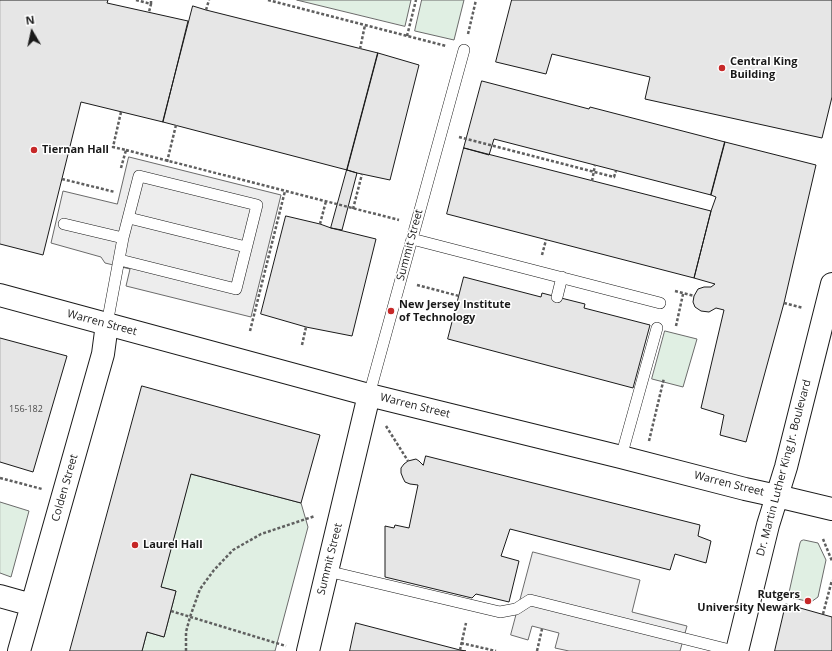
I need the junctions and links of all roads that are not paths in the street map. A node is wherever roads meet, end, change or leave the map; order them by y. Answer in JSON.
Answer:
{"nodes":[{"id":1,"x":464,"y":50,"type":"road end"},
{"id":2,"x":129,"y":218,"type":"junction"},
{"id":3,"x":64,"y":224,"type":"dead end"},
{"id":4,"x":123,"y":238,"type":"junction"},
{"id":5,"x":412,"y":239,"type":"junction"},
{"id":6,"x":246,"y":247,"type":"junction"},
{"id":7,"x":120,"y":260,"type":"junction"},
{"id":8,"x":562,"y":278,"type":"junction"},
{"id":9,"x":832,"y":284,"type":"edge"},
{"id":10,"x":0,"y":295,"type":"edge"},
{"id":11,"x":557,"y":297,"type":"dead end"},
{"id":12,"x":660,"y":303,"type":"dead end"},
{"id":13,"x":107,"y":324,"type":"junction"},
{"id":14,"x":657,"y":328,"type":"dead end"},
{"id":15,"x":369,"y":395,"type":"junction"},
{"id":16,"x":621,"y":457,"type":"junction"},
{"id":17,"x":777,"y":496,"type":"junction"},
{"id":18,"x":832,"y":509,"type":"edge"},
{"id":19,"x":327,"y":571,"type":"junction"},
{"id":20,"x":0,"y":596,"type":"edge"},
{"id":21,"x":32,"y":605,"type":"junction"},
{"id":22,"x":298,"y":649,"type":"edge"},
{"id":23,"x":19,"y":651,"type":"edge"},
{"id":24,"x":734,"y":651,"type":"edge"},
{"id":25,"x":737,"y":651,"type":"edge"}],
"edges":[{"from":1,"to":5,"type":"lane","name":"Summit Street"},
{"from":2,"to":4,"type":"lane"},
{"from":2,"to":6,"type":"lane"},
{"from":2,"to":6,"type":"lane"},
{"from":3,"to":4,"type":"lane"},
{"from":4,"to":7,"type":"lane"},
{"from":5,"to":8,"type":"lane"},
{"from":5,"to":15,"type":"lane","name":"Summit Street"},
{"from":6,"to":7,"type":"lane"},
{"from":7,"to":13,"type":"lane"},
{"from":8,"to":11,"type":"lane"},
{"from":8,"to":12,"type":"lane"},
{"from":9,"to":17,"type":"street","name":"Dr. Martin Luther King Jr. Boulevard"},
{"from":10,"to":13,"type":"street","name":"Warren Street"},
{"from":13,"to":15,"type":"street","name":"Warren Street"},
{"from":13,"to":21,"type":"street","name":"Colden Street"},
{"from":14,"to":16,"type":"lane"},
{"from":15,"to":16,"type":"street","name":"Warren Street"},
{"from":15,"to":19,"type":"street","name":"Summit Street"},
{"from":16,"to":17,"type":"street","name":"Warren Street"},
{"from":17,"to":18,"type":"street","name":"Warren Street"},
{"from":17,"to":25,"type":"street","name":"Dr. Martin Luther King Jr. Boulevard"},
{"from":19,"to":22,"type":"street","name":"Summit Street"},
{"from":19,"to":24,"type":"lane"},
{"from":20,"to":21,"type":"street"},
{"from":21,"to":23,"type":"street","name":"Colden Street"}]}
